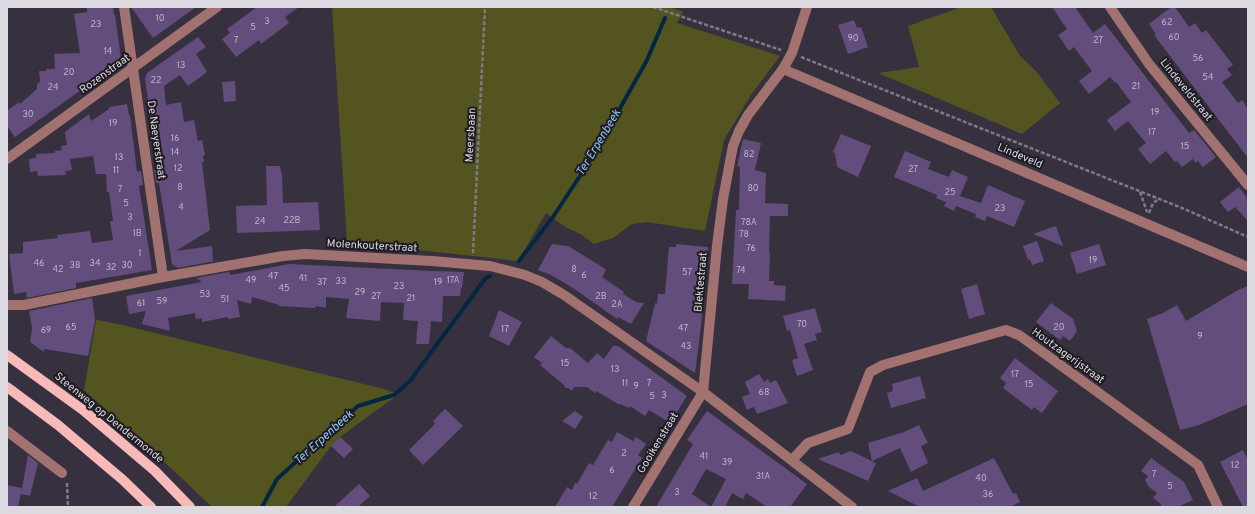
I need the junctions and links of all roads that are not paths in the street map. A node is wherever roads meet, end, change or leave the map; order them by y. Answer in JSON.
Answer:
{"nodes":[{"id":1,"x":124,"y":7,"type":"edge"},
{"id":2,"x":217,"y":7,"type":"edge"},
{"id":3,"x":807,"y":7,"type":"edge"},
{"id":4,"x":1110,"y":7,"type":"edge"},
{"id":5,"x":133,"y":69,"type":"junction"},
{"id":6,"x":783,"y":69,"type":"junction"},
{"id":7,"x":7,"y":159,"type":"edge"},
{"id":8,"x":1248,"y":185,"type":"edge"},
{"id":9,"x":1248,"y":267,"type":"edge"},
{"id":10,"x":163,"y":277,"type":"junction"},
{"id":11,"x":7,"y":305,"type":"edge"},
{"id":12,"x":7,"y":355,"type":"edge"},
{"id":13,"x":7,"y":387,"type":"edge"},
{"id":14,"x":703,"y":392,"type":"junction"},
{"id":15,"x":7,"y":431,"type":"edge"},
{"id":16,"x":792,"y":460,"type":"junction"},
{"id":17,"x":62,"y":473,"type":"road end"},
{"id":18,"x":150,"y":507,"type":"edge"},
{"id":19,"x":190,"y":507,"type":"edge"},
{"id":20,"x":633,"y":507,"type":"edge"},
{"id":21,"x":852,"y":507,"type":"edge"},
{"id":22,"x":1218,"y":507,"type":"edge"}],
"edges":[{"from":1,"to":5,"type":"street","name":"De Naeyerstraat"},
{"from":2,"to":5,"type":"street","name":"Rozenstraat"},
{"from":3,"to":6,"type":"street","name":"Blektestraat"},
{"from":4,"to":8,"type":"street","name":"Lindeveldstraat"},
{"from":5,"to":7,"type":"street","name":"Rozenstraat"},
{"from":5,"to":10,"type":"street","name":"De Naeyerstraat"},
{"from":6,"to":9,"type":"street","name":"Lindeveld"},
{"from":6,"to":14,"type":"street","name":"Blektestraat"},
{"from":10,"to":11,"type":"street","name":"Molenkouterstraat"},
{"from":10,"to":14,"type":"street","name":"Molenkouterstraat"},
{"from":12,"to":19,"type":"main road","name":"Steenweg op Dendermonde"},
{"from":13,"to":18,"type":"main road"},
{"from":14,"to":16,"type":"street"},
{"from":14,"to":20,"type":"street","name":"Gooikenstraat"},
{"from":15,"to":17,"type":"street"},
{"from":16,"to":21,"type":"street"},
{"from":16,"to":22,"type":"street","name":"Houtzagerijstraat"}]}
